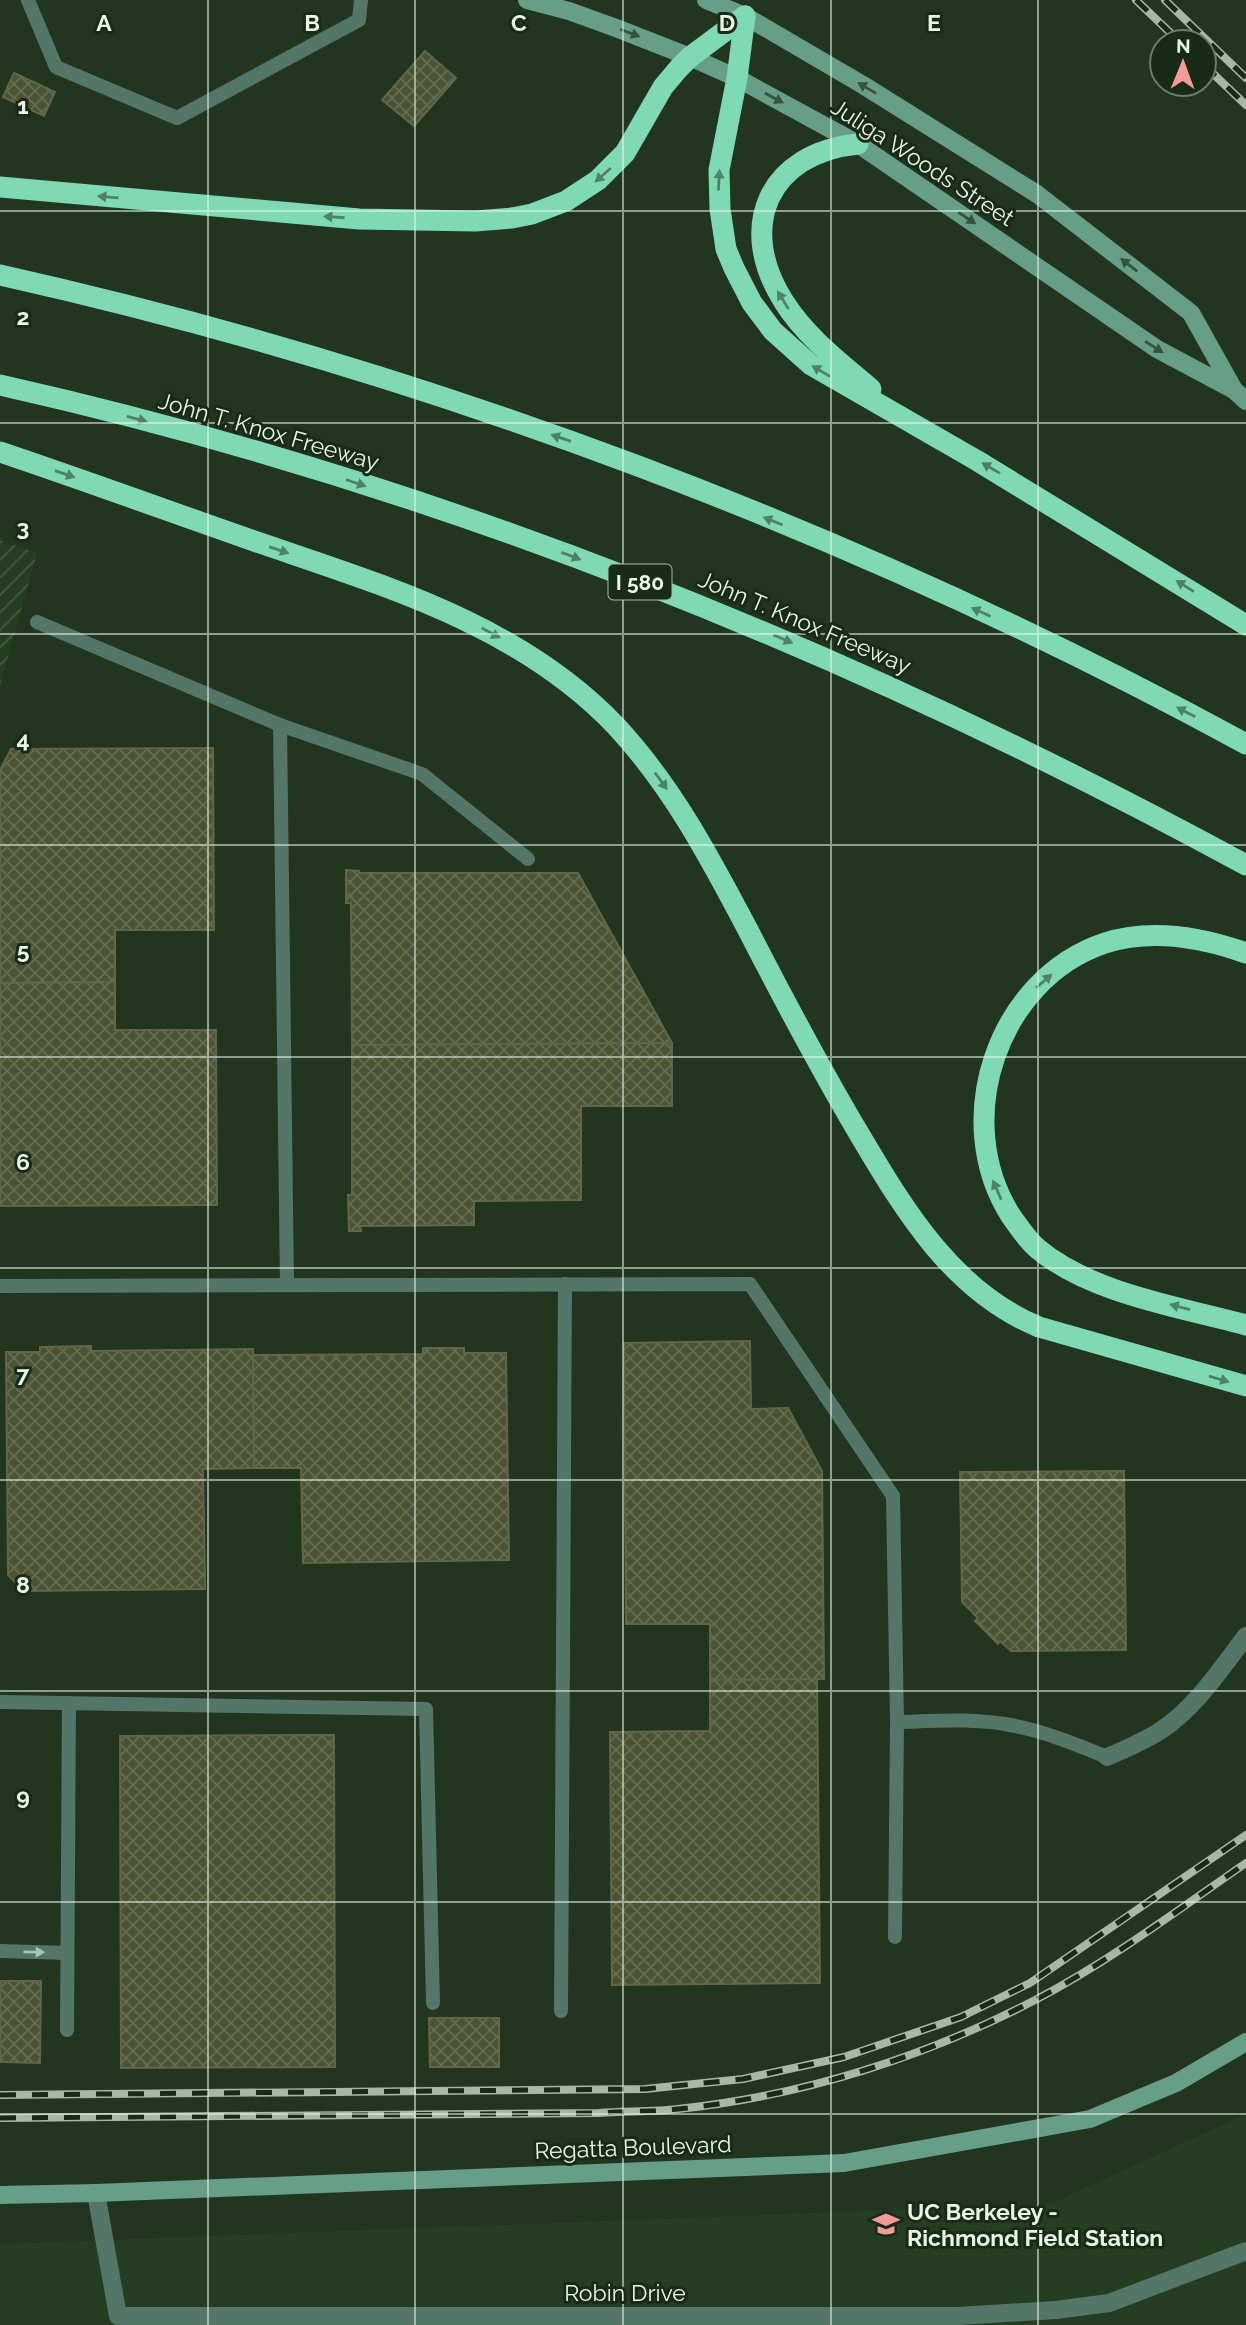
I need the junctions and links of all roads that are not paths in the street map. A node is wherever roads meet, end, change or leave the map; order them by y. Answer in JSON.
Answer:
{"nodes":[{"id":1,"x":28,"y":0,"type":"edge"},
{"id":2,"x":361,"y":0,"type":"edge"},
{"id":3,"x":527,"y":0,"type":"edge"},
{"id":4,"x":706,"y":0,"type":"edge"},
{"id":5,"x":745,"y":16,"type":"junction"},
{"id":6,"x":691,"y":57,"type":"junction"},
{"id":7,"x":737,"y":78,"type":"junction"},
{"id":8,"x":858,"y":144,"type":"junction"},
{"id":9,"x":0,"y":187,"type":"edge"},
{"id":10,"x":0,"y":275,"type":"edge"},
{"id":11,"x":0,"y":385,"type":"edge"},
{"id":12,"x":1240,"y":395,"type":"edge"},
{"id":13,"x":902,"y":416,"type":"junction"},
{"id":14,"x":0,"y":453,"type":"edge"},
{"id":15,"x":37,"y":622,"type":"dead end"},
{"id":16,"x":1246,"y":625,"type":"edge"},
{"id":17,"x":280,"y":725,"type":"junction"},
{"id":18,"x":1246,"y":744,"type":"edge"},
{"id":19,"x":528,"y":859,"type":"dead end"},
{"id":20,"x":1246,"y":865,"type":"edge"},
{"id":21,"x":1246,"y":953,"type":"edge"},
{"id":22,"x":565,"y":1284,"type":"junction"},
{"id":23,"x":286,"y":1285,"type":"junction"},
{"id":24,"x":0,"y":1286,"type":"edge"},
{"id":25,"x":1246,"y":1325,"type":"edge"},
{"id":26,"x":1246,"y":1386,"type":"edge"},
{"id":27,"x":1246,"y":1636,"type":"edge"},
{"id":28,"x":0,"y":1702,"type":"edge"},
{"id":29,"x":69,"y":1703,"type":"junction"},
{"id":30,"x":897,"y":1721,"type":"junction"},
{"id":31,"x":1107,"y":1757,"type":"joint"},
{"id":32,"x":895,"y":1937,"type":"dead end"},
{"id":33,"x":0,"y":1951,"type":"edge"},
{"id":34,"x":67,"y":1953,"type":"junction"},
{"id":35,"x":433,"y":2003,"type":"dead end"},
{"id":36,"x":561,"y":2011,"type":"dead end"},
{"id":37,"x":67,"y":2030,"type":"dead end"},
{"id":38,"x":1246,"y":2042,"type":"edge"},
{"id":39,"x":96,"y":2193,"type":"junction"},
{"id":40,"x":0,"y":2195,"type":"edge"},
{"id":41,"x":1246,"y":2251,"type":"edge"},
{"id":42,"x":118,"y":2320,"type":"edge"},
{"id":43,"x":903,"y":2321,"type":"edge"}],
"edges":[{"from":1,"to":2,"type":"lane"},
{"from":3,"to":6,"type":"street","name":"Juliga Woods Street","one_way":true},
{"from":4,"to":5,"type":"street","name":"Juliga Woods Street"},
{"from":5,"to":6,"type":"highway"},
{"from":5,"to":7,"type":"highway"},
{"from":12,"to":5,"type":"street","name":"Juliga Woods Street","one_way":true},
{"from":6,"to":7,"type":"street","name":"Juliga Woods Street"},
{"from":6,"to":9,"type":"highway","one_way":true},
{"from":7,"to":8,"type":"street","name":"Juliga Woods Street","one_way":true},
{"from":13,"to":7,"type":"highway","one_way":true},
{"from":8,"to":12,"type":"street","name":"Juliga Woods Street","one_way":true},
{"from":13,"to":8,"type":"highway","one_way":true},
{"from":18,"to":10,"type":"highway","one_way":true},
{"from":11,"to":20,"type":"highway","name":"John T. Knox Freeway","number":"I 580","one_way":true},
{"from":16,"to":13,"type":"highway","one_way":true},
{"from":14,"to":26,"type":"highway","one_way":true},
{"from":15,"to":17,"type":"lane"},
{"from":17,"to":19,"type":"lane"},
{"from":17,"to":23,"type":"lane"},
{"from":25,"to":21,"type":"highway","one_way":true},
{"from":22,"to":23,"type":"lane"},
{"from":22,"to":30,"type":"lane"},
{"from":22,"to":36,"type":"lane"},
{"from":23,"to":24,"type":"lane"},
{"from":27,"to":31,"type":"street"},
{"from":28,"to":29,"type":"lane"},
{"from":29,"to":34,"type":"lane"},
{"from":29,"to":35,"type":"lane"},
{"from":30,"to":31,"type":"lane"},
{"from":30,"to":32,"type":"lane"},
{"from":33,"to":34,"type":"lane","one_way":true},
{"from":34,"to":37,"type":"lane"},
{"from":38,"to":39,"type":"street","name":"Regatta Boulevard"},
{"from":39,"to":40,"type":"street","name":"Regatta Boulevard"},
{"from":39,"to":42,"type":"street","name":"Robin Drive"},
{"from":41,"to":43,"type":"street","name":"Robin Drive"},
{"from":42,"to":43,"type":"street","name":"Robin Drive"}]}
